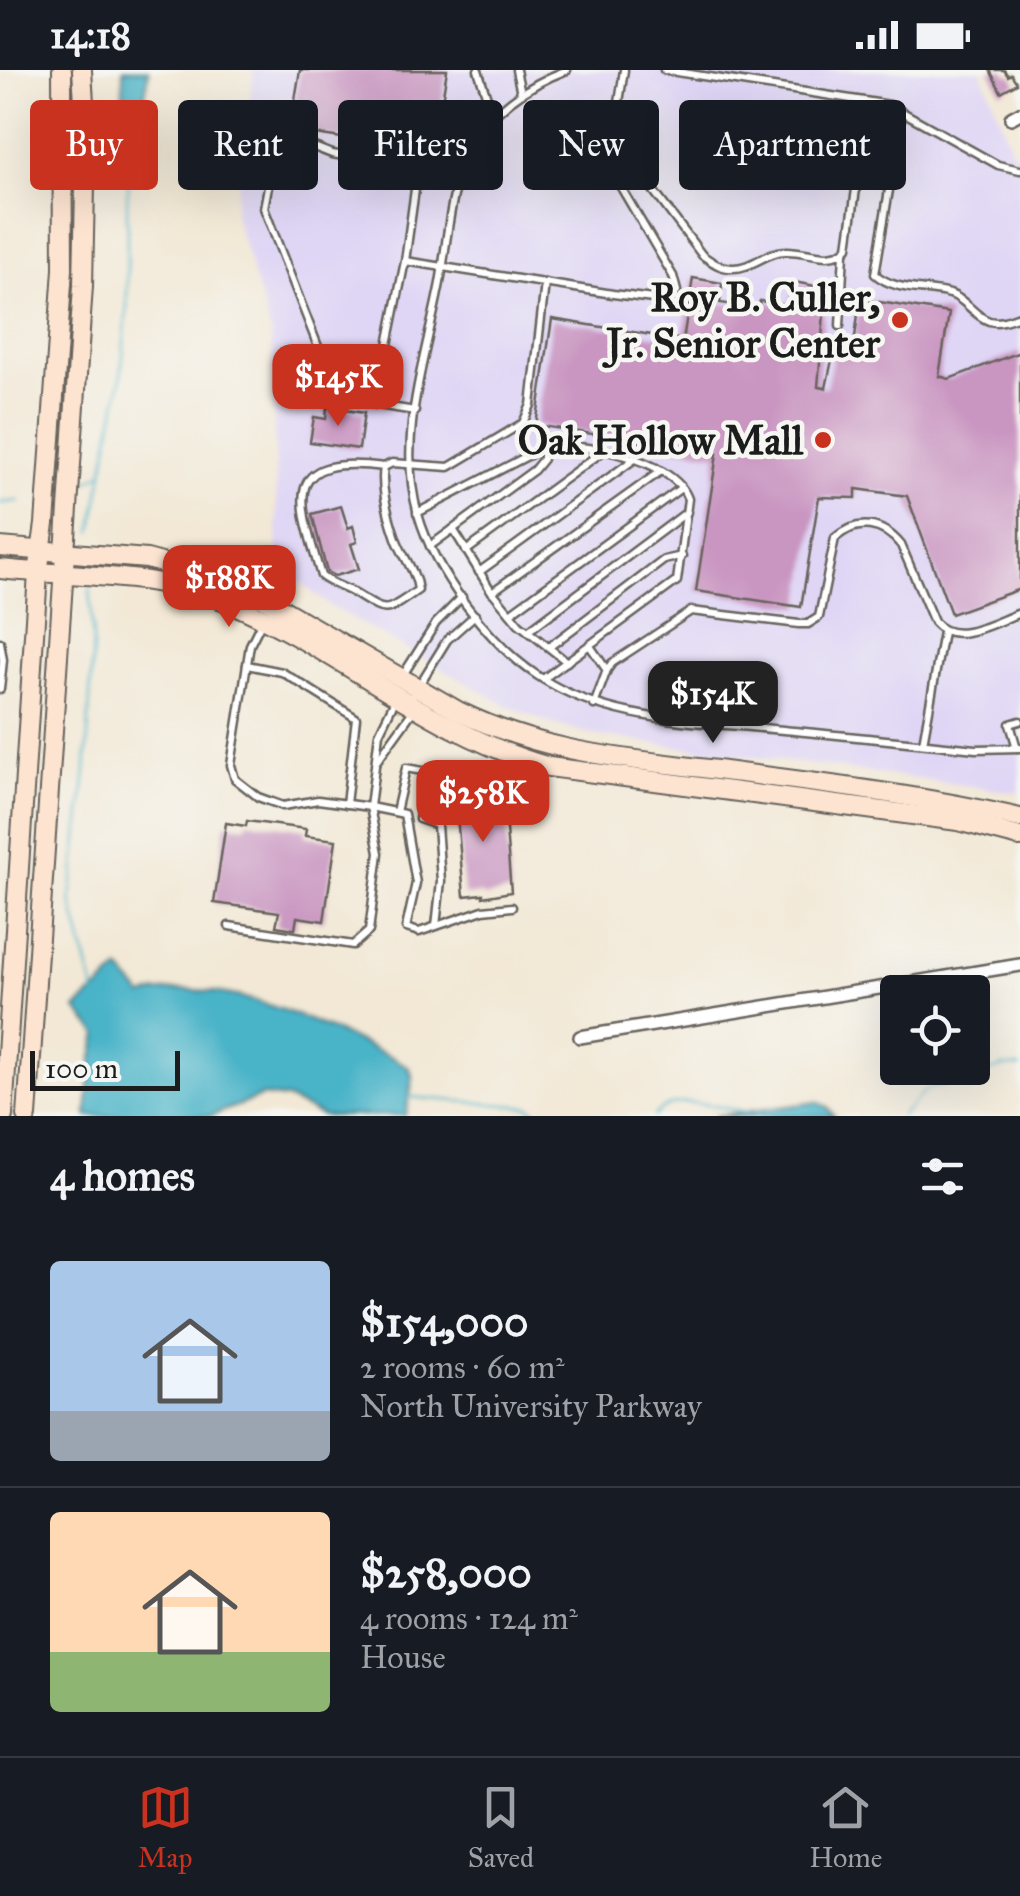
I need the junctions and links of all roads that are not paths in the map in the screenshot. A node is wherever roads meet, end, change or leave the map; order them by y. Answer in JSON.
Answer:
{"nodes":[{"id":1,"x":62,"y":70,"type":"edge"},
{"id":2,"x":82,"y":70,"type":"edge"},
{"id":3,"x":478,"y":70,"type":"edge"},
{"id":4,"x":516,"y":70,"type":"edge"},
{"id":5,"x":567,"y":70,"type":"edge"},
{"id":6,"x":624,"y":70,"type":"edge"},
{"id":7,"x":664,"y":70,"type":"edge"},
{"id":8,"x":521,"y":93,"type":"junction"},
{"id":9,"x":488,"y":100,"type":"edge"},
{"id":10,"x":620,"y":100,"type":"edge"},
{"id":11,"x":855,"y":100,"type":"edge"},
{"id":12,"x":503,"y":108,"type":"edge"},
{"id":13,"x":906,"y":114,"type":"edge"},
{"id":14,"x":1020,"y":170,"type":"edge"},
{"id":15,"x":456,"y":190,"type":"edge"},
{"id":16,"x":623,"y":190,"type":"edge"},
{"id":17,"x":653,"y":190,"type":"edge"},
{"id":18,"x":856,"y":190,"type":"edge"},
{"id":19,"x":889,"y":190,"type":"edge"},
{"id":20,"x":844,"y":252,"type":"junction"},
{"id":21,"x":405,"y":260,"type":"junction"},
{"id":22,"x":442,"y":266,"type":"junction"},
{"id":23,"x":545,"y":283,"type":"junction"},
{"id":24,"x":1020,"y":316,"type":"edge"},
{"id":25,"x":840,"y":326,"type":"dead end"},
{"id":26,"x":376,"y":404,"type":"junction"},
{"id":27,"x":415,"y":411,"type":"junction"},
{"id":28,"x":543,"y":448,"type":"junction"},
{"id":29,"x":602,"y":452,"type":"junction"},
{"id":30,"x":637,"y":458,"type":"junction"},
{"id":31,"x":410,"y":466,"type":"junction"},
{"id":32,"x":384,"y":467,"type":"junction"},
{"id":33,"x":661,"y":471,"type":"junction"},
{"id":34,"x":681,"y":488,"type":"junction"},
{"id":35,"x":687,"y":512,"type":"junction"},
{"id":36,"x":418,"y":513,"type":"junction"},
{"id":37,"x":453,"y":529,"type":"junction"},
{"id":38,"x":430,"y":546,"type":"junction"},
{"id":39,"x":0,"y":547,"type":"edge"},
{"id":40,"x":41,"y":550,"type":"junction"},
{"id":41,"x":65,"y":550,"type":"junction"},
{"id":42,"x":466,"y":551,"type":"junction"},
{"id":43,"x":682,"y":556,"type":"junction"},
{"id":44,"x":0,"y":569,"type":"edge"},
{"id":45,"x":479,"y":572,"type":"junction"},
{"id":46,"x":38,"y":573,"type":"junction"},
{"id":47,"x":64,"y":574,"type":"junction"},
{"id":48,"x":492,"y":592,"type":"junction"},
{"id":49,"x":462,"y":597,"type":"junction"},
{"id":50,"x":510,"y":613,"type":"junction"},
{"id":51,"x":1020,"y":613,"type":"edge"},
{"id":52,"x":475,"y":615,"type":"junction"},
{"id":53,"x":262,"y":620,"type":"junction"},
{"id":54,"x":528,"y":630,"type":"junction"},
{"id":55,"x":943,"y":632,"type":"junction"},
{"id":56,"x":0,"y":642,"type":"edge"},
{"id":57,"x":590,"y":646,"type":"junction"},
{"id":58,"x":549,"y":647,"type":"junction"},
{"id":59,"x":567,"y":662,"type":"junction"},
{"id":60,"x":247,"y":666,"type":"junction"},
{"id":61,"x":607,"y":670,"type":"junction"},
{"id":62,"x":402,"y":677,"type":"junction"},
{"id":63,"x":543,"y":680,"type":"junction"},
{"id":64,"x":0,"y":689,"type":"edge"},
{"id":65,"x":406,"y":698,"type":"junction"},
{"id":66,"x":594,"y":704,"type":"junction"},
{"id":67,"x":1020,"y":721,"type":"edge"},
{"id":68,"x":923,"y":744,"type":"junction"},
{"id":69,"x":1019,"y":748,"type":"edge"},
{"id":70,"x":375,"y":762,"type":"junction"},
{"id":71,"x":346,"y":804,"type":"junction"},
{"id":72,"x":370,"y":807,"type":"junction"},
{"id":73,"x":400,"y":813,"type":"junction"},
{"id":74,"x":1020,"y":818,"type":"edge"},
{"id":75,"x":419,"y":819,"type":"junction"},
{"id":76,"x":1020,"y":837,"type":"edge"},
{"id":77,"x":512,"y":907,"type":"dead end"},
{"id":78,"x":229,"y":926,"type":"dead end"},
{"id":79,"x":436,"y":926,"type":"junction"},
{"id":80,"x":1020,"y":965,"type":"edge"},
{"id":81,"x":580,"y":1037,"type":"dead end"},
{"id":82,"x":3,"y":1116,"type":"edge"},
{"id":83,"x":26,"y":1116,"type":"edge"}],
"edges":[{"from":1,"to":40,"type":"main road"},
{"from":2,"to":41,"type":"main road"},
{"from":3,"to":9,"type":"lane"},
{"from":4,"to":8,"type":"lane"},
{"from":5,"to":8,"type":"lane"},
{"from":6,"to":10,"type":"lane"},
{"from":7,"to":11,"type":"lane"},
{"from":8,"to":12,"type":"lane"},
{"from":13,"to":14,"type":"lane"},
{"from":15,"to":22,"type":"lane"},
{"from":16,"to":23,"type":"lane"},
{"from":17,"to":20,"type":"lane"},
{"from":18,"to":20,"type":"lane"},
{"from":19,"to":24,"type":"lane"},
{"from":20,"to":25,"type":"lane"},
{"from":21,"to":22,"type":"lane"},
{"from":21,"to":26,"type":"lane"},
{"from":21,"to":26,"type":"lane"},
{"from":22,"to":23,"type":"lane"},
{"from":22,"to":27,"type":"lane"},
{"from":23,"to":31,"type":"lane"},
{"from":26,"to":27,"type":"lane"},
{"from":27,"to":31,"type":"lane"},
{"from":28,"to":29,"type":"lane"},
{"from":28,"to":36,"type":"lane"},
{"from":28,"to":37,"type":"lane"},
{"from":29,"to":30,"type":"lane"},
{"from":29,"to":42,"type":"lane"},
{"from":30,"to":33,"type":"lane"},
{"from":30,"to":45,"type":"lane"},
{"from":31,"to":32,"type":"lane"},
{"from":31,"to":36,"type":"lane"},
{"from":32,"to":32,"type":"lane"},
{"from":33,"to":34,"type":"lane"},
{"from":33,"to":48,"type":"lane"},
{"from":34,"to":35,"type":"lane"},
{"from":34,"to":50,"type":"lane"},
{"from":35,"to":43,"type":"lane"},
{"from":35,"to":54,"type":"lane"},
{"from":36,"to":38,"type":"lane"},
{"from":37,"to":38,"type":"lane"},
{"from":37,"to":42,"type":"lane"},
{"from":38,"to":49,"type":"lane"},
{"from":39,"to":40,"type":"main road"},
{"from":40,"to":41,"type":"main road"},
{"from":40,"to":46,"type":"main road"},
{"from":41,"to":47,"type":"main road"},
{"from":41,"to":62,"type":"main road"},
{"from":42,"to":45,"type":"lane"},
{"from":43,"to":57,"type":"lane"},
{"from":43,"to":58,"type":"lane"},
{"from":44,"to":46,"type":"main road"},
{"from":45,"to":48,"type":"lane"},
{"from":46,"to":47,"type":"main road"},
{"from":46,"to":82,"type":"main road"},
{"from":47,"to":53,"type":"main road"},
{"from":47,"to":83,"type":"main road"},
{"from":48,"to":50,"type":"lane"},
{"from":49,"to":52,"type":"lane"},
{"from":49,"to":62,"type":"lane"},
{"from":50,"to":54,"type":"lane"},
{"from":51,"to":55,"type":"lane"},
{"from":52,"to":63,"type":"lane"},
{"from":52,"to":65,"type":"lane"},
{"from":53,"to":60,"type":"lane"},
{"from":53,"to":65,"type":"main road"},
{"from":54,"to":58,"type":"lane"},
{"from":55,"to":61,"type":"lane"},
{"from":55,"to":68,"type":"lane"},
{"from":56,"to":64,"type":"lane"},
{"from":57,"to":59,"type":"lane"},
{"from":57,"to":61,"type":"lane"},
{"from":58,"to":59,"type":"lane"},
{"from":59,"to":63,"type":"lane"},
{"from":60,"to":71,"type":"lane"},
{"from":60,"to":71,"type":"lane"},
{"from":61,"to":66,"type":"lane"},
{"from":62,"to":65,"type":"main road"},
{"from":63,"to":66,"type":"lane"},
{"from":65,"to":70,"type":"lane"},
{"from":65,"to":70,"type":"lane"},
{"from":65,"to":74,"type":"main road"},
{"from":65,"to":76,"type":"main road"},
{"from":66,"to":68,"type":"lane"},
{"from":67,"to":69,"type":"lane"},
{"from":68,"to":69,"type":"lane"},
{"from":70,"to":72,"type":"lane"},
{"from":71,"to":72,"type":"lane"},
{"from":72,"to":73,"type":"lane"},
{"from":72,"to":78,"type":"lane"},
{"from":73,"to":75,"type":"lane"},
{"from":73,"to":75,"type":"lane"},
{"from":73,"to":79,"type":"lane"},
{"from":75,"to":79,"type":"lane"},
{"from":77,"to":79,"type":"lane"},
{"from":80,"to":81,"type":"street"}]}
